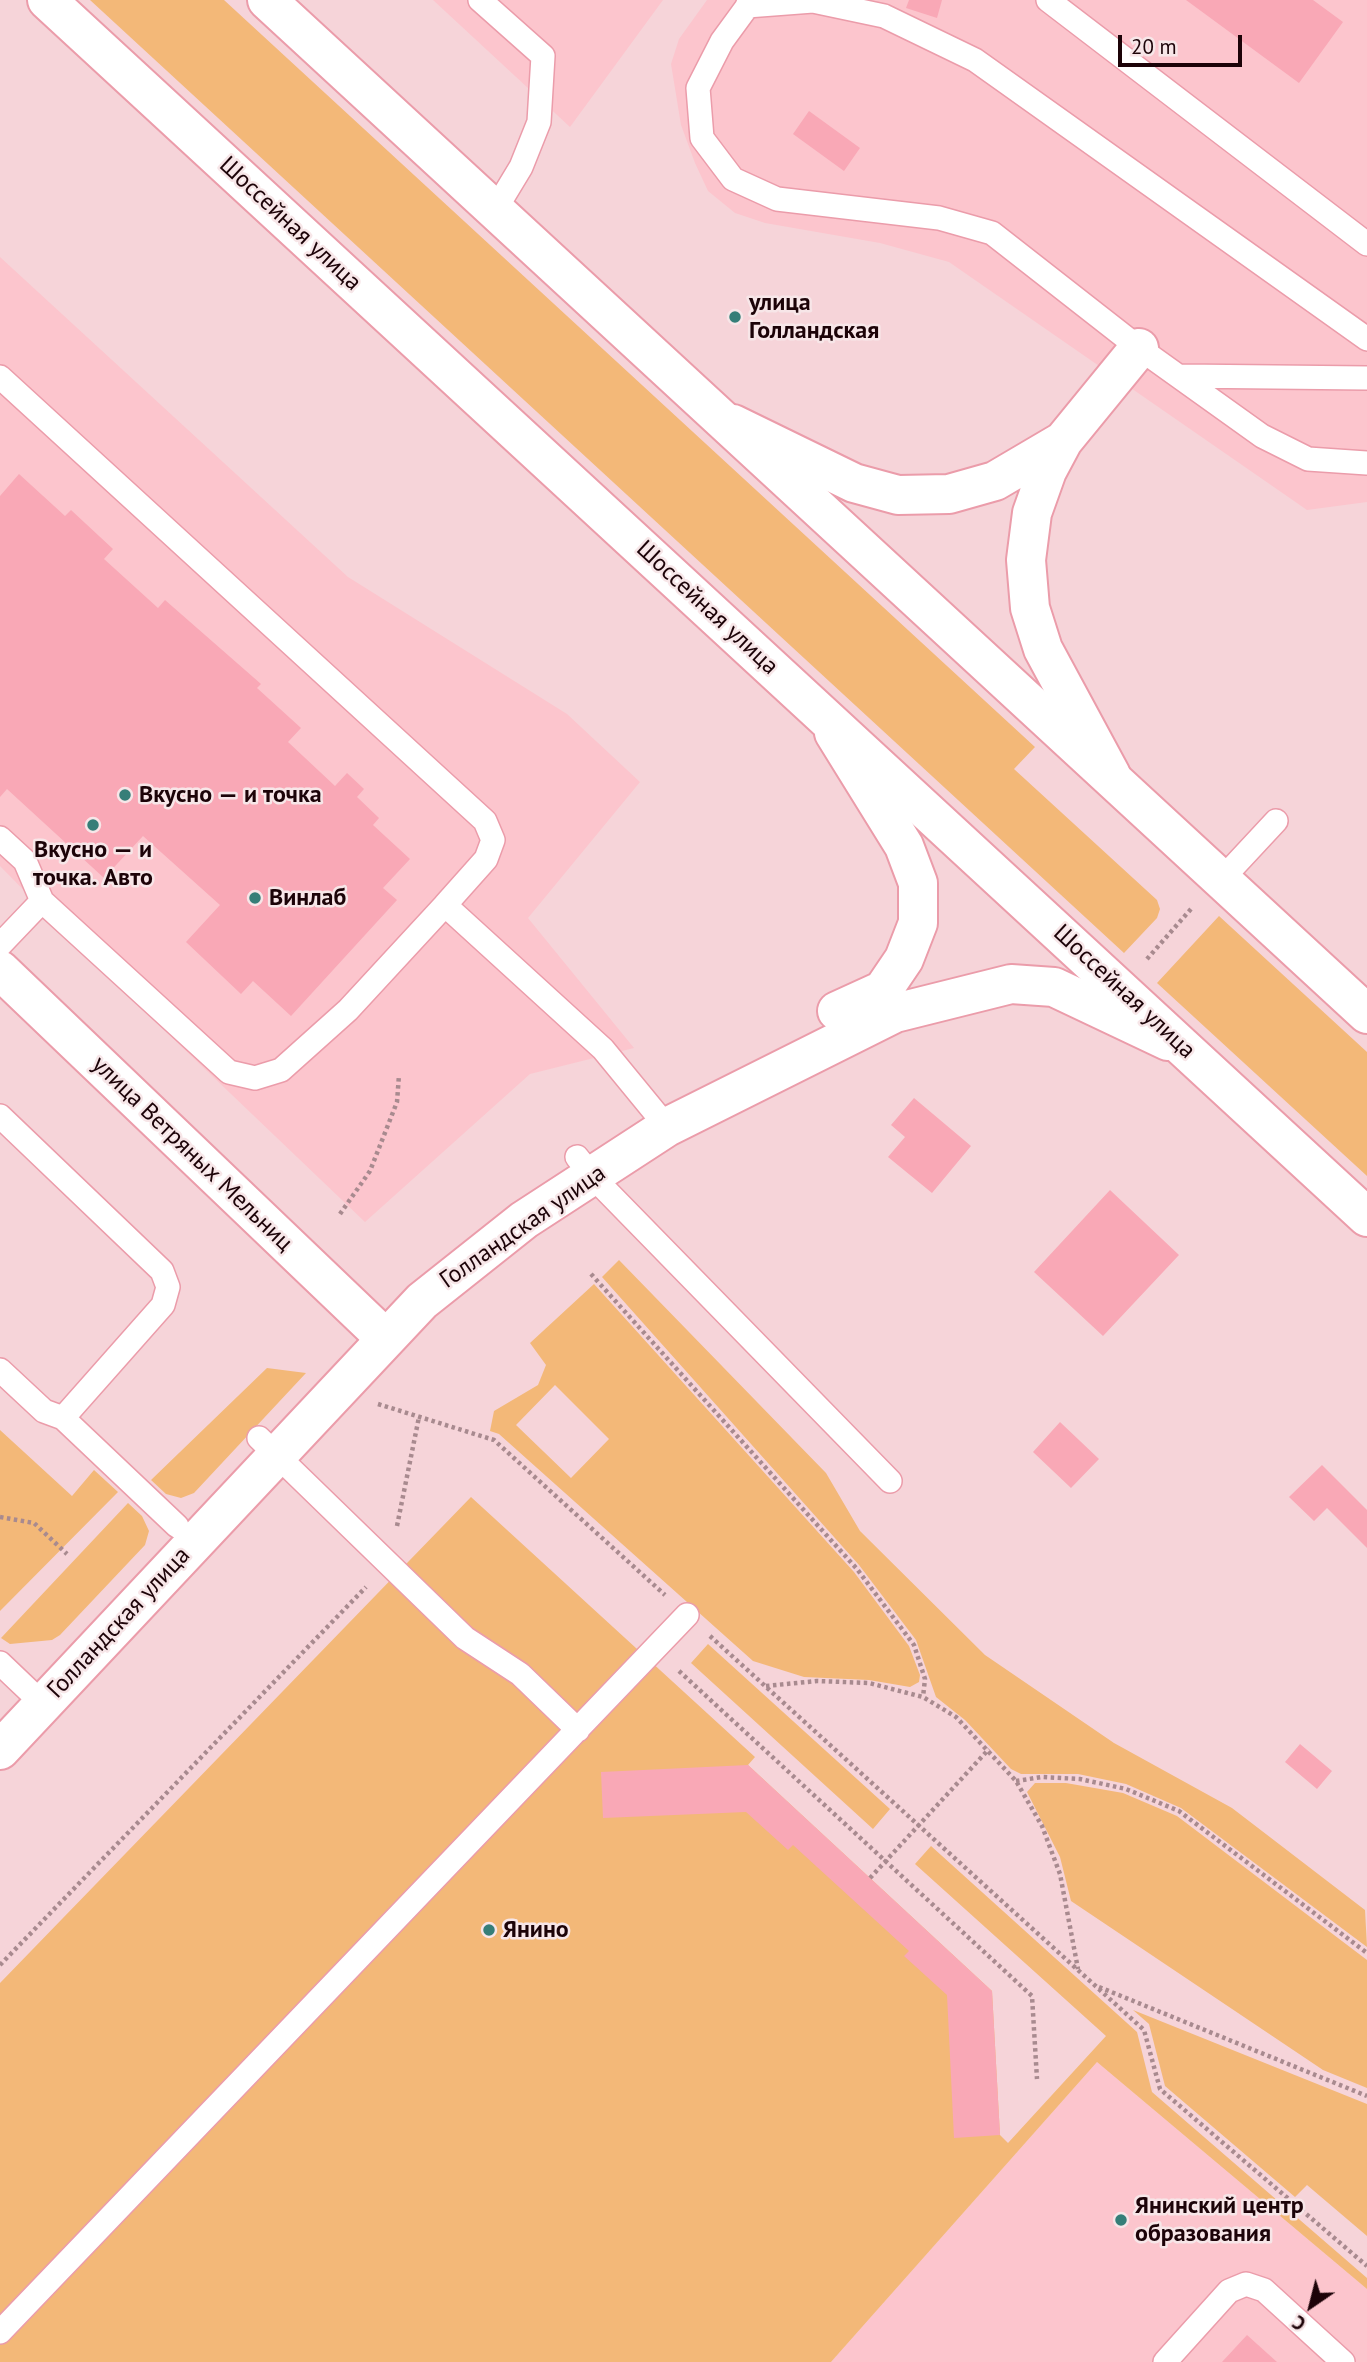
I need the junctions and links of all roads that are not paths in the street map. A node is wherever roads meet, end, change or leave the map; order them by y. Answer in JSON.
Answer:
{"nodes":[{"id":1,"x":47,"y":0,"type":"edge"},
{"id":2,"x":267,"y":0,"type":"edge"},
{"id":3,"x":480,"y":0,"type":"edge"},
{"id":4,"x":1048,"y":0,"type":"edge"},
{"id":5,"x":749,"y":3,"type":"edge"},
{"id":6,"x":495,"y":210,"type":"junction"},
{"id":7,"x":1367,"y":244,"type":"edge"},
{"id":8,"x":1367,"y":339,"type":"edge"},
{"id":9,"x":1139,"y":348,"type":"junction"},
{"id":10,"x":1181,"y":376,"type":"junction"},
{"id":11,"x":0,"y":377,"type":"edge"},
{"id":12,"x":1367,"y":378,"type":"edge"},
{"id":13,"x":724,"y":419,"type":"junction"},
{"id":14,"x":1063,"y":442,"type":"junction"},
{"id":15,"x":1367,"y":463,"type":"edge"},
{"id":16,"x":822,"y":714,"type":"junction"},
{"id":17,"x":1112,"y":777,"type":"junction"},
{"id":18,"x":1276,"y":821,"type":"dead end"},
{"id":19,"x":0,"y":838,"type":"edge"},
{"id":20,"x":1222,"y":879,"type":"junction"},
{"id":21,"x":42,"y":901,"type":"junction"},
{"id":22,"x":445,"y":905,"type":"junction"},
{"id":23,"x":0,"y":946,"type":"edge"},
{"id":24,"x":0,"y":970,"type":"edge"},
{"id":25,"x":1367,"y":1014,"type":"edge"},
{"id":26,"x":1187,"y":1050,"type":"junction"},
{"id":27,"x":0,"y":1116,"type":"edge"},
{"id":28,"x":661,"y":1118,"type":"junction"},
{"id":29,"x":585,"y":1167,"type":"junction"},
{"id":30,"x":1367,"y":1217,"type":"edge"},
{"id":31,"x":376,"y":1329,"type":"junction"},
{"id":32,"x":0,"y":1370,"type":"edge"},
{"id":33,"x":63,"y":1418,"type":"junction"},
{"id":34,"x":267,"y":1446,"type":"junction"},
{"id":35,"x":890,"y":1481,"type":"dead end"},
{"id":36,"x":177,"y":1526,"type":"junction"},
{"id":37,"x":687,"y":1615,"type":"road end"},
{"id":38,"x":28,"y":1689,"type":"edge"},
{"id":39,"x":0,"y":1716,"type":"edge"},
{"id":40,"x":578,"y":1730,"type":"junction"},
{"id":41,"x":0,"y":1750,"type":"edge"},
{"id":42,"x":0,"y":2332,"type":"edge"},
{"id":43,"x":1165,"y":2362,"type":"edge"},
{"id":44,"x":1343,"y":2362,"type":"edge"}],
"edges":[{"from":1,"to":16,"type":"street","name":"Шоссейная улица"},
{"from":2,"to":6,"type":"street"},
{"from":3,"to":6,"type":"lane"},
{"from":4,"to":7,"type":"lane"},
{"from":5,"to":8,"type":"lane"},
{"from":5,"to":9,"type":"lane"},
{"from":6,"to":13,"type":"street"},
{"from":9,"to":10,"type":"lane"},
{"from":9,"to":14,"type":"street"},
{"from":10,"to":12,"type":"lane"},
{"from":10,"to":15,"type":"lane"},
{"from":11,"to":22,"type":"lane"},
{"from":13,"to":14,"type":"street"},
{"from":13,"to":17,"type":"street"},
{"from":14,"to":17,"type":"street"},
{"from":16,"to":26,"type":"street","name":"Шоссейная улица"},
{"from":16,"to":28,"type":"street","name":"Голландская улица"},
{"from":17,"to":20,"type":"street"},
{"from":18,"to":20,"type":"lane"},
{"from":19,"to":21,"type":"lane"},
{"from":20,"to":25,"type":"street"},
{"from":21,"to":22,"type":"lane"},
{"from":21,"to":23,"type":"lane"},
{"from":22,"to":28,"type":"lane"},
{"from":24,"to":31,"type":"street","name":"улица Ветряных Мельниц"},
{"from":26,"to":28,"type":"street","name":"Голландская улица"},
{"from":26,"to":30,"type":"street","name":"Шоссейная улица"},
{"from":27,"to":33,"type":"lane"},
{"from":28,"to":29,"type":"street","name":"Голландская улица"},
{"from":29,"to":31,"type":"street","name":"Голландская улица"},
{"from":29,"to":35,"type":"lane"},
{"from":31,"to":34,"type":"street","name":"Голландская улица"},
{"from":32,"to":33,"type":"lane"},
{"from":33,"to":36,"type":"lane"},
{"from":34,"to":36,"type":"street","name":"Голландская улица"},
{"from":34,"to":38,"type":"street","name":"Голландская улица"},
{"from":34,"to":40,"type":"lane"},
{"from":36,"to":38,"type":"street","name":"Голландская улица"},
{"from":37,"to":40,"type":"lane"},
{"from":38,"to":39,"type":"street","name":"Голландская улица"},
{"from":38,"to":41,"type":"street","name":"Голландская улица"},
{"from":40,"to":42,"type":"lane"},
{"from":43,"to":44,"type":"lane"}]}
